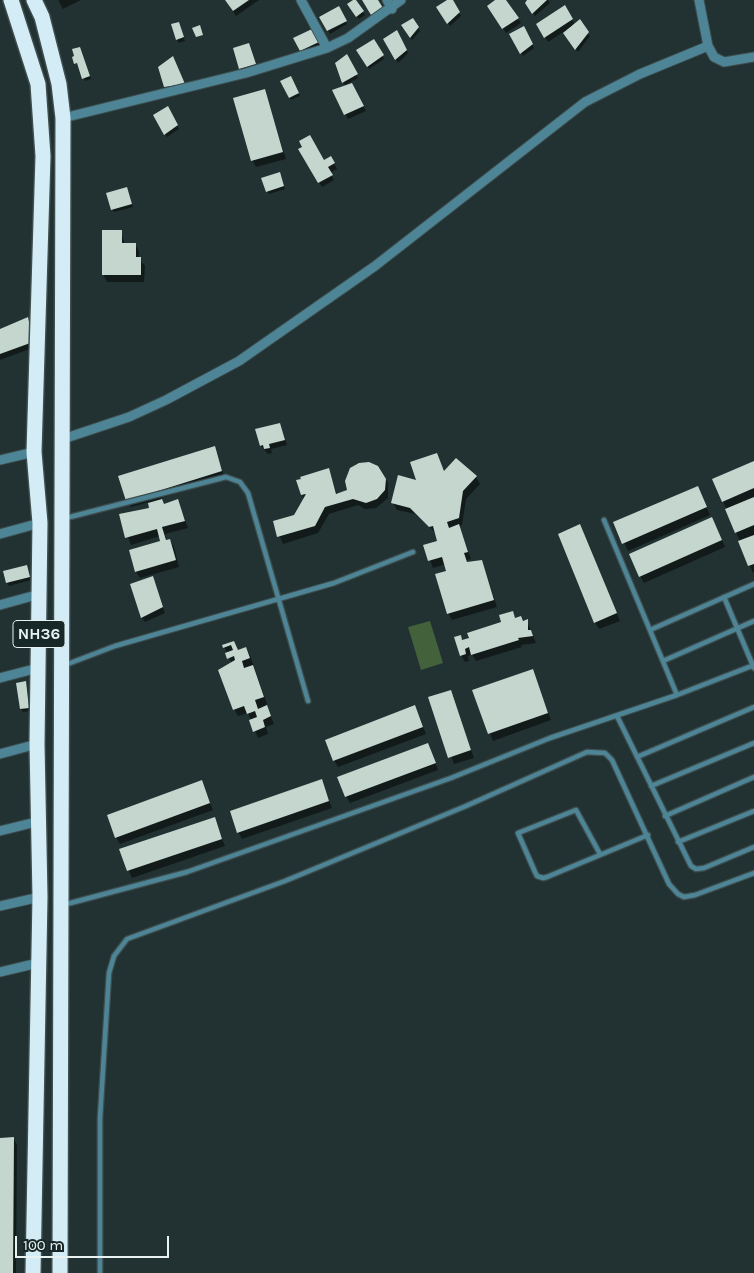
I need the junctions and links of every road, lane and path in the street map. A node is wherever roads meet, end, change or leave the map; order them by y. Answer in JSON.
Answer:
{"nodes":[{"id":1,"x":11,"y":0,"type":"edge"},
{"id":2,"x":34,"y":0,"type":"edge"},
{"id":3,"x":301,"y":0,"type":"edge"},
{"id":4,"x":387,"y":0,"type":"edge"},
{"id":5,"x":401,"y":0,"type":"edge"},
{"id":6,"x":699,"y":0,"type":"edge"},
{"id":7,"x":392,"y":9,"type":"junction"},
{"id":8,"x":708,"y":46,"type":"junction"},
{"id":9,"x":327,"y":48,"type":"junction"},
{"id":10,"x":754,"y":57,"type":"edge"},
{"id":11,"x":63,"y":118,"type":"junction"},
{"id":12,"x":63,"y":439,"type":"junction"},
{"id":13,"x":34,"y":452,"type":"junction"},
{"id":14,"x":0,"y":460,"type":"edge"},
{"id":15,"x":62,"y":519,"type":"junction"},
{"id":16,"x":604,"y":520,"type":"dead end"},
{"id":17,"x":40,"y":523,"type":"junction"},
{"id":18,"x":0,"y":534,"type":"edge"},
{"id":19,"x":414,"y":552,"type":"dead end"},
{"id":20,"x":754,"y":584,"type":"edge"},
{"id":21,"x":40,"y":594,"type":"junction"},
{"id":22,"x":724,"y":597,"type":"junction"},
{"id":23,"x":279,"y":598,"type":"junction"},
{"id":24,"x":0,"y":605,"type":"edge"},
{"id":25,"x":754,"y":621,"type":"edge"},
{"id":26,"x":737,"y":628,"type":"junction"},
{"id":27,"x":650,"y":630,"type":"junction"},
{"id":28,"x":663,"y":661,"type":"junction"},
{"id":29,"x":62,"y":666,"type":"junction"},
{"id":30,"x":754,"y":666,"type":"edge"},
{"id":31,"x":38,"y":668,"type":"junction"},
{"id":32,"x":0,"y":678,"type":"edge"},
{"id":33,"x":678,"y":695,"type":"junction"},
{"id":34,"x":308,"y":701,"type":"dead end"},
{"id":35,"x":754,"y":707,"type":"edge"},
{"id":36,"x":617,"y":716,"type":"junction"},
{"id":37,"x":754,"y":742,"type":"edge"},
{"id":38,"x":37,"y":744,"type":"junction"},
{"id":39,"x":0,"y":754,"type":"edge"},
{"id":40,"x":637,"y":757,"type":"junction"},
{"id":41,"x":754,"y":777,"type":"edge"},
{"id":42,"x":651,"y":786,"type":"junction"},
{"id":43,"x":754,"y":811,"type":"edge"},
{"id":44,"x":666,"y":816,"type":"junction"},
{"id":45,"x":40,"y":821,"type":"junction"},
{"id":46,"x":0,"y":830,"type":"edge"},
{"id":47,"x":648,"y":835,"type":"junction"},
{"id":48,"x":678,"y":842,"type":"junction"},
{"id":49,"x":754,"y":847,"type":"edge"},
{"id":50,"x":600,"y":854,"type":"junction"},
{"id":51,"x":754,"y":873,"type":"edge"},
{"id":52,"x":40,"y":897,"type":"junction"},
{"id":53,"x":62,"y":905,"type":"junction"},
{"id":54,"x":0,"y":906,"type":"edge"},
{"id":55,"x":38,"y":963,"type":"junction"},
{"id":56,"x":0,"y":972,"type":"edge"},
{"id":57,"x":33,"y":1273,"type":"edge"},
{"id":58,"x":60,"y":1273,"type":"edge"},
{"id":59,"x":100,"y":1273,"type":"edge"}],
"edges":[{"from":1,"to":13,"type":"highway","number":"NH36"},
{"from":2,"to":11,"type":"highway","number":"NH36"},
{"from":3,"to":9,"type":"street"},
{"from":4,"to":7,"type":"street"},
{"from":5,"to":7,"type":"street"},
{"from":6,"to":8,"type":"street"},
{"from":7,"to":9,"type":"street"},
{"from":8,"to":10,"type":"street"},
{"from":8,"to":12,"type":"street"},
{"from":9,"to":11,"type":"street"},
{"from":11,"to":12,"type":"highway","number":"NH36"},
{"from":12,"to":15,"type":"highway","number":"NH36"},
{"from":13,"to":14,"type":"street"},
{"from":13,"to":17,"type":"highway","number":"NH36"},
{"from":15,"to":23,"type":"lane"},
{"from":15,"to":29,"type":"highway","number":"NH36"},
{"from":16,"to":27,"type":"lane"},
{"from":17,"to":18,"type":"street"},
{"from":17,"to":21,"type":"highway","number":"NH36"},
{"from":19,"to":23,"type":"lane"},
{"from":20,"to":22,"type":"lane"},
{"from":21,"to":24,"type":"street"},
{"from":21,"to":31,"type":"highway","number":"NH36"},
{"from":22,"to":26,"type":"lane"},
{"from":22,"to":27,"type":"lane"},
{"from":23,"to":29,"type":"lane"},
{"from":23,"to":34,"type":"lane"},
{"from":25,"to":26,"type":"lane"},
{"from":26,"to":28,"type":"lane"},
{"from":26,"to":30,"type":"lane"},
{"from":27,"to":28,"type":"lane"},
{"from":28,"to":33,"type":"lane"},
{"from":29,"to":53,"type":"highway","number":"NH36"},
{"from":30,"to":33,"type":"lane"},
{"from":31,"to":32,"type":"street"},
{"from":31,"to":38,"type":"highway","number":"NH36"},
{"from":33,"to":36,"type":"lane"},
{"from":35,"to":40,"type":"lane"},
{"from":36,"to":40,"type":"lane"},
{"from":36,"to":53,"type":"lane"},
{"from":37,"to":42,"type":"lane"},
{"from":38,"to":39,"type":"street"},
{"from":38,"to":45,"type":"highway","number":"NH36"},
{"from":40,"to":42,"type":"lane"},
{"from":41,"to":44,"type":"lane"},
{"from":42,"to":44,"type":"lane"},
{"from":43,"to":48,"type":"lane"},
{"from":44,"to":48,"type":"lane"},
{"from":45,"to":46,"type":"street"},
{"from":45,"to":52,"type":"highway","number":"NH36"},
{"from":47,"to":50,"type":"lane"},
{"from":47,"to":51,"type":"lane"},
{"from":47,"to":59,"type":"lane"},
{"from":48,"to":49,"type":"lane"},
{"from":50,"to":50,"type":"lane"},
{"from":52,"to":54,"type":"street"},
{"from":52,"to":55,"type":"highway","number":"NH36"},
{"from":53,"to":58,"type":"highway","number":"NH36"},
{"from":55,"to":56,"type":"street"},
{"from":55,"to":57,"type":"highway","number":"NH36"}]}
